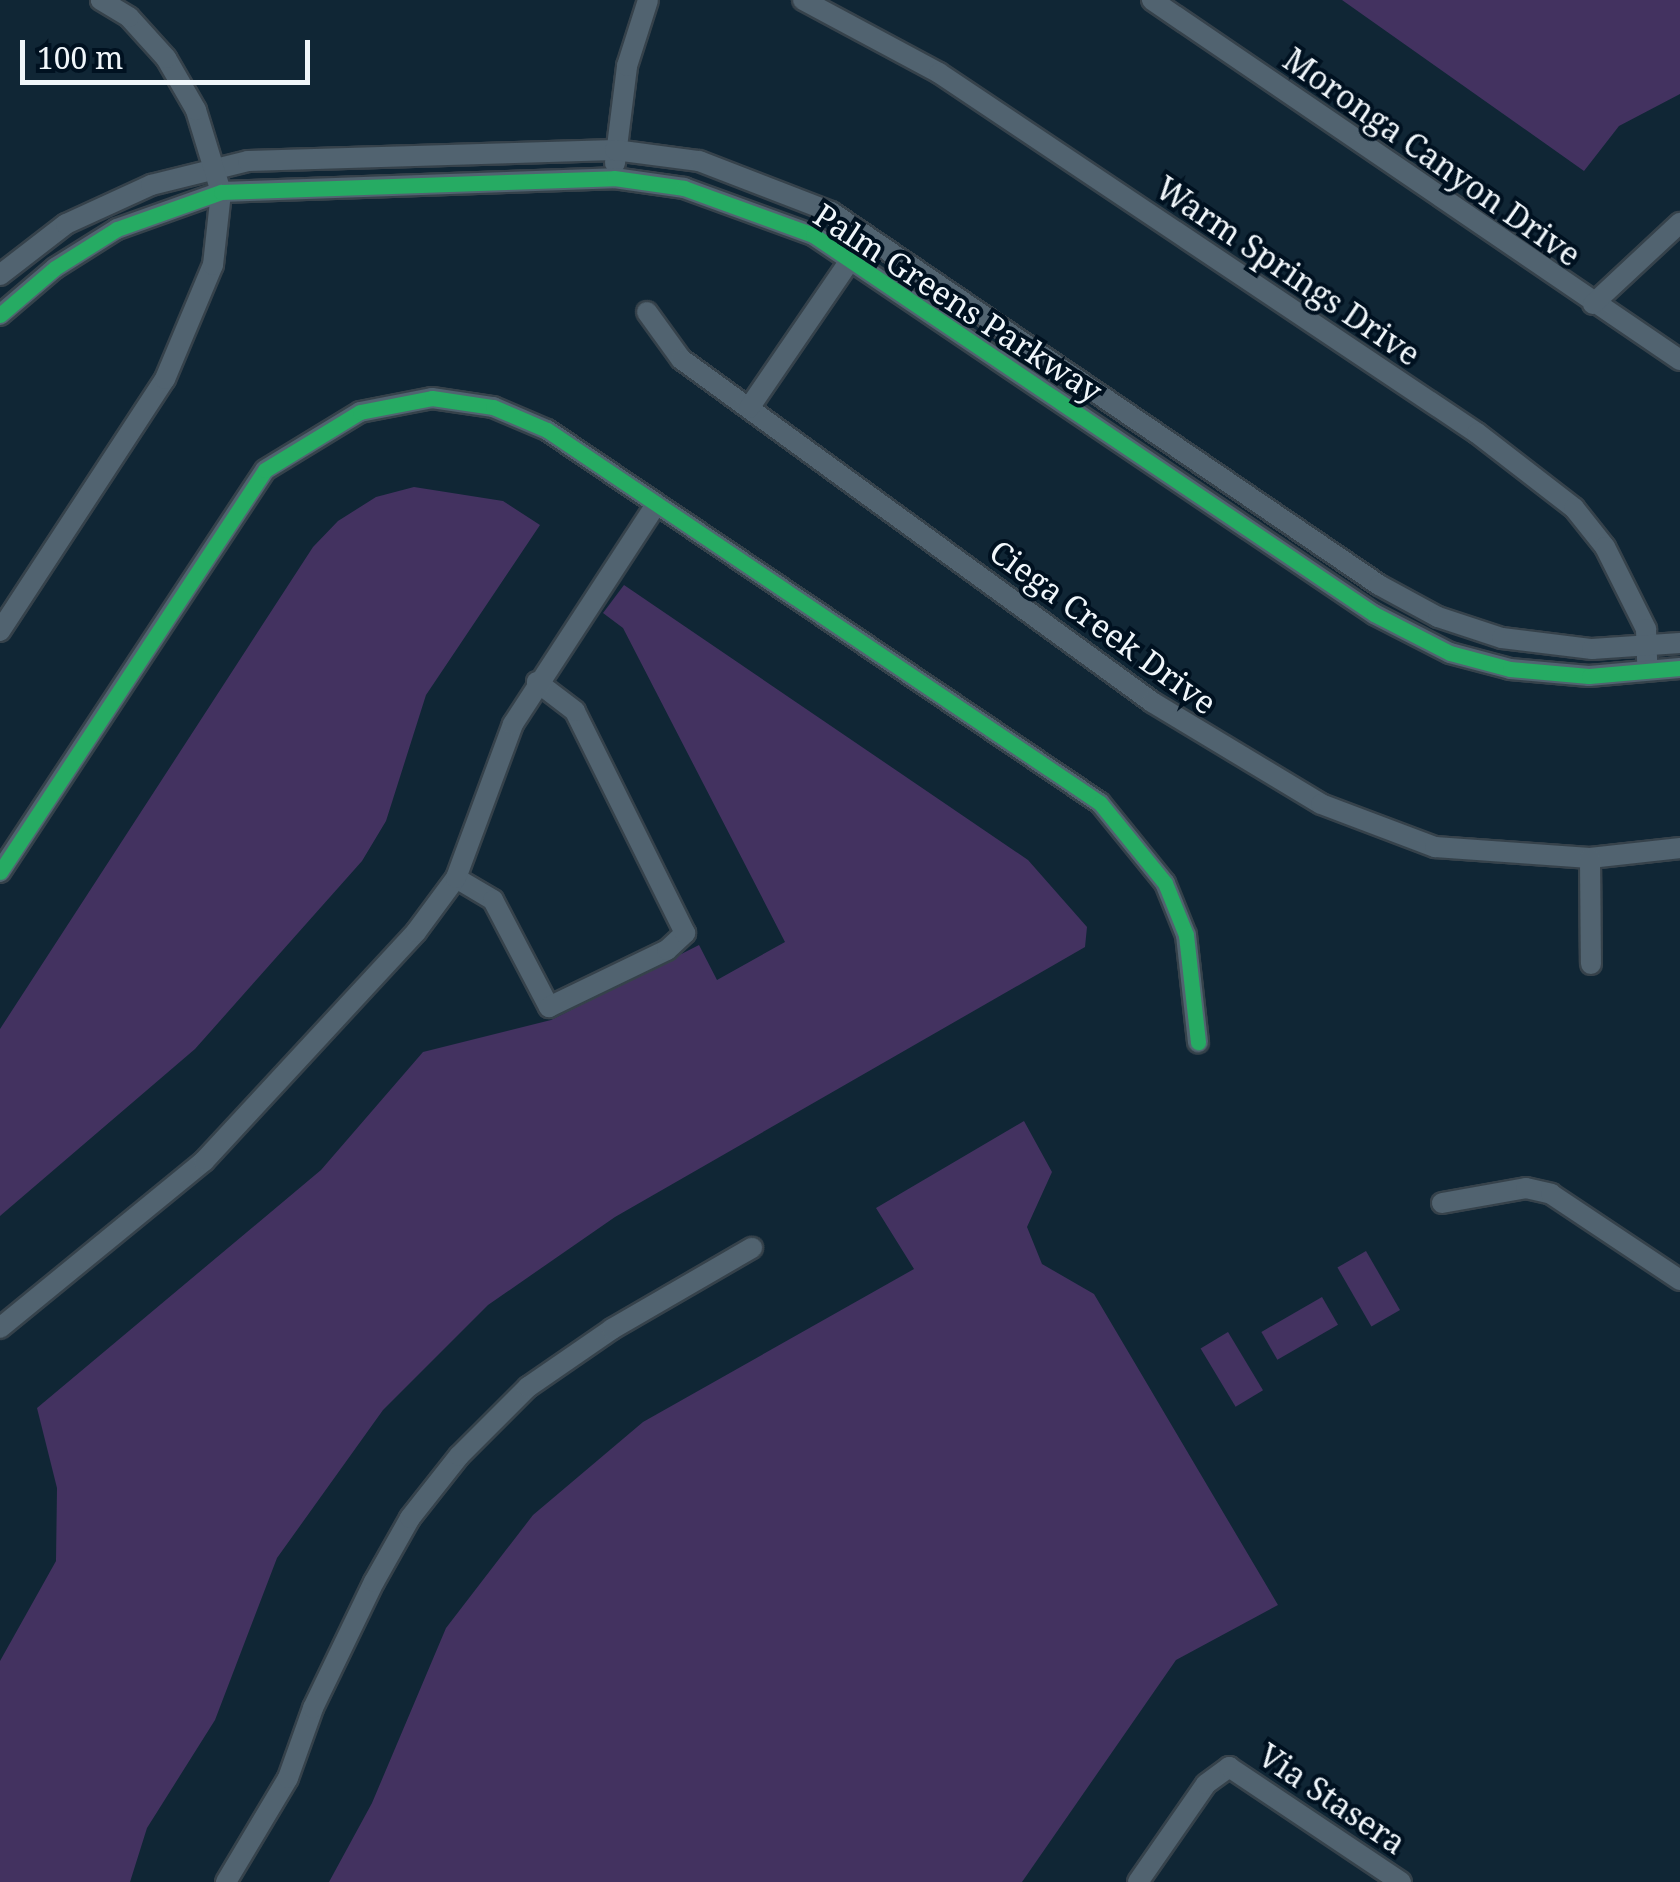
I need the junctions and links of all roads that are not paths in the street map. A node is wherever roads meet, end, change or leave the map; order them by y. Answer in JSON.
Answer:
{"nodes":[{"id":1,"x":101,"y":0,"type":"edge"},
{"id":2,"x":648,"y":0,"type":"edge"},
{"id":3,"x":803,"y":0,"type":"edge"},
{"id":4,"x":1152,"y":0,"type":"edge"},
{"id":5,"x":615,"y":150,"type":"junction"},
{"id":6,"x":215,"y":169,"type":"junction"},
{"id":7,"x":614,"y":178,"type":"junction"},
{"id":8,"x":221,"y":192,"type":"junction"},
{"id":9,"x":1680,"y":224,"type":"edge"},
{"id":10,"x":866,"y":236,"type":"junction"},
{"id":11,"x":851,"y":259,"type":"junction"},
{"id":12,"x":0,"y":275,"type":"edge"},
{"id":13,"x":1593,"y":304,"type":"junction"},
{"id":14,"x":647,"y":312,"type":"dead end"},
{"id":15,"x":0,"y":315,"type":"edge"},
{"id":16,"x":1680,"y":360,"type":"edge"},
{"id":17,"x":750,"y":408,"type":"junction"},
{"id":18,"x":655,"y":506,"type":"junction"},
{"id":19,"x":0,"y":632,"type":"edge"},
{"id":20,"x":1680,"y":644,"type":"edge"},
{"id":21,"x":1647,"y":648,"type":"junction"},
{"id":22,"x":1680,"y":668,"type":"edge"},
{"id":23,"x":1648,"y":672,"type":"junction"},
{"id":24,"x":537,"y":682,"type":"junction"},
{"id":25,"x":1680,"y":848,"type":"edge"},
{"id":26,"x":1590,"y":858,"type":"junction"},
{"id":27,"x":0,"y":872,"type":"edge"},
{"id":28,"x":456,"y":878,"type":"junction"},
{"id":29,"x":1592,"y":964,"type":"dead end"},
{"id":30,"x":1198,"y":1042,"type":"dead end"},
{"id":31,"x":1442,"y":1203,"type":"dead end"},
{"id":32,"x":752,"y":1248,"type":"dead end"},
{"id":33,"x":1680,"y":1280,"type":"edge"},
{"id":34,"x":0,"y":1328,"type":"edge"},
{"id":35,"x":1368,"y":1873,"type":"edge"},
{"id":36,"x":226,"y":1882,"type":"edge"},
{"id":37,"x":1138,"y":1882,"type":"edge"},
{"id":38,"x":1401,"y":1882,"type":"edge"}],
"edges":[{"from":1,"to":6,"type":"street"},
{"from":2,"to":5,"type":"street"},
{"from":3,"to":21,"type":"street","name":"Warm Springs Drive"},
{"from":4,"to":13,"type":"street","name":"Moronga Canyon Drive"},
{"from":5,"to":6,"type":"street","name":"Palm Greens Parkway"},
{"from":5,"to":7,"type":"street"},
{"from":5,"to":10,"type":"street","name":"Palm Greens Parkway"},
{"from":6,"to":8,"type":"street"},
{"from":6,"to":12,"type":"street","name":"Palm Greens Parkway"},
{"from":7,"to":8,"type":"street","name":"Palm Greens Parkway"},
{"from":7,"to":11,"type":"street","name":"Palm Greens Parkway"},
{"from":8,"to":15,"type":"street","name":"Palm Greens Parkway"},
{"from":8,"to":19,"type":"street"},
{"from":9,"to":13,"type":"street"},
{"from":10,"to":11,"type":"street"},
{"from":10,"to":21,"type":"street","name":"Palm Greens Parkway"},
{"from":11,"to":17,"type":"street"},
{"from":11,"to":23,"type":"street","name":"Palm Greens Parkway"},
{"from":13,"to":16,"type":"street","name":"Moronga Canyon Drive"},
{"from":14,"to":17,"type":"street","name":"Ciega Creek Drive"},
{"from":17,"to":26,"type":"street","name":"Ciega Creek Drive"},
{"from":18,"to":24,"type":"street"},
{"from":18,"to":27,"type":"street"},
{"from":18,"to":30,"type":"street"},
{"from":20,"to":21,"type":"street","name":"Palm Greens Parkway"},
{"from":21,"to":23,"type":"street","name":"Warm Springs Drive"},
{"from":22,"to":23,"type":"street","name":"Palm Greens Parkway"},
{"from":24,"to":28,"type":"street"},
{"from":24,"to":28,"type":"street"},
{"from":25,"to":26,"type":"street","name":"Ciega Creek Drive"},
{"from":26,"to":29,"type":"street"},
{"from":28,"to":34,"type":"street"},
{"from":31,"to":33,"type":"street"},
{"from":32,"to":36,"type":"street"},
{"from":35,"to":37,"type":"street","name":"Via Stasera"},
{"from":35,"to":38,"type":"street","name":"Via Stasera"}]}
